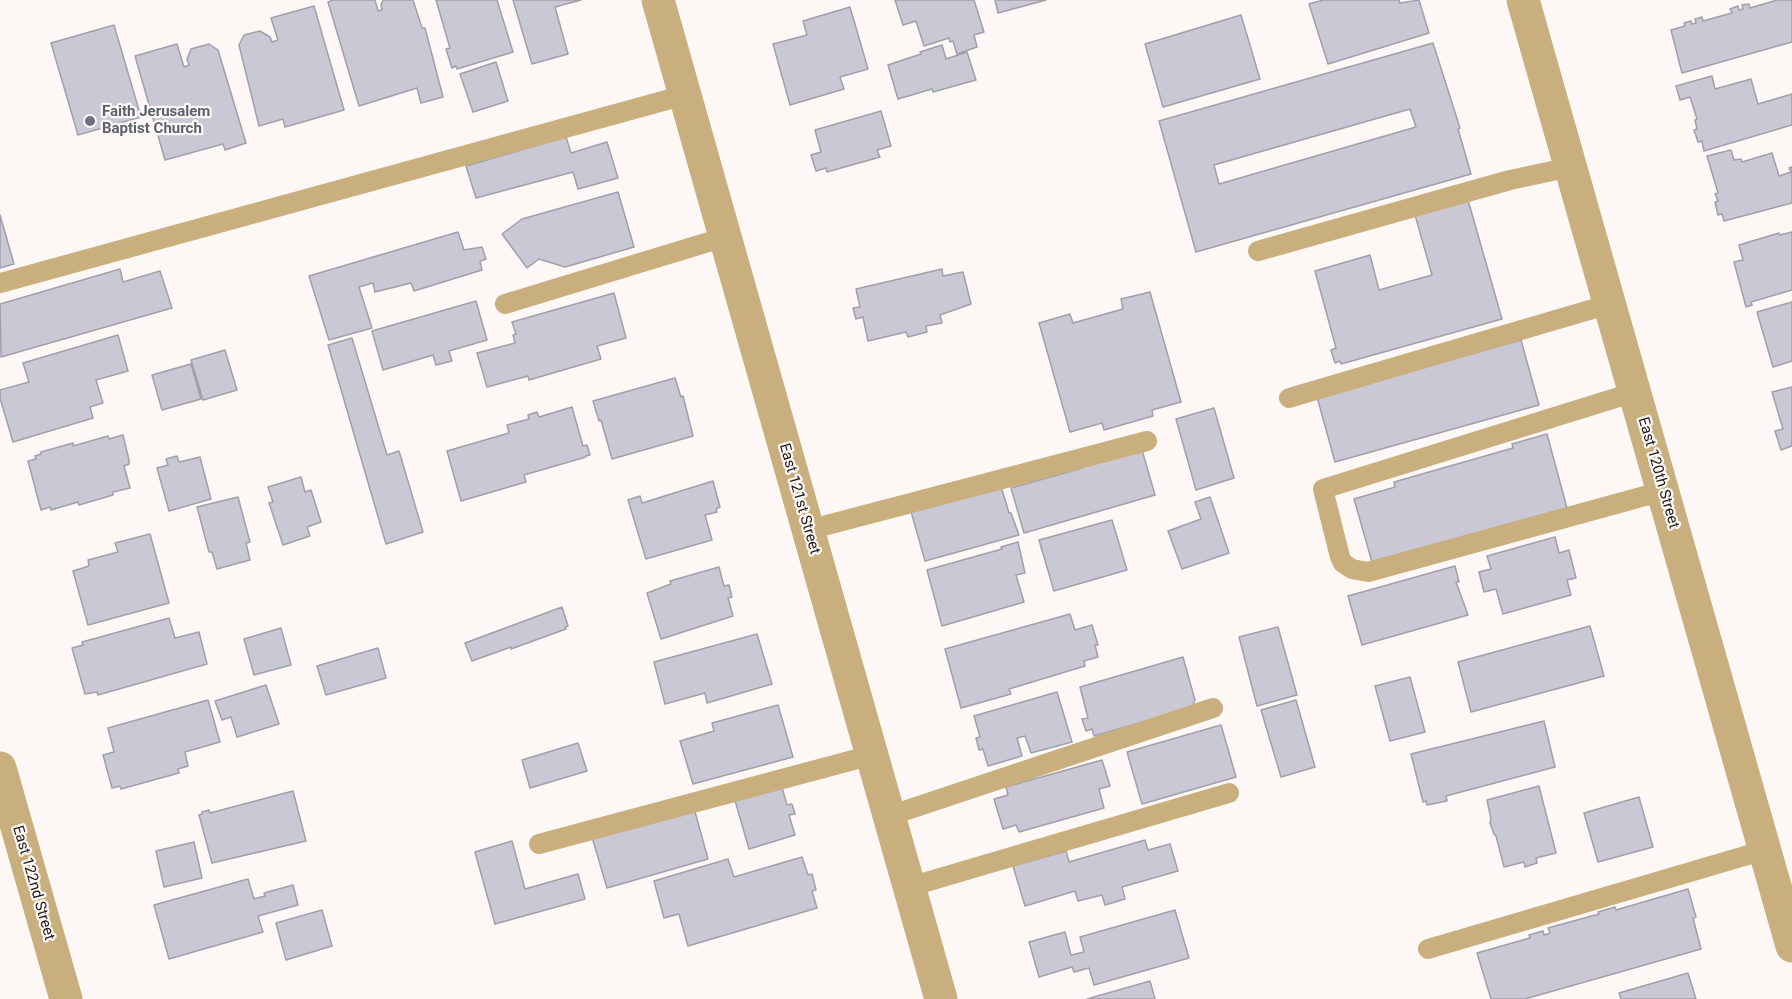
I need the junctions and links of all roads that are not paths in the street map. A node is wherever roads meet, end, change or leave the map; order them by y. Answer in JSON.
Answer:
{"nodes":[{"id":1,"x":658,"y":0,"type":"edge"},
{"id":2,"x":1523,"y":0,"type":"edge"},
{"id":3,"x":685,"y":95,"type":"junction"},
{"id":4,"x":1570,"y":167,"type":"junction"},
{"id":5,"x":725,"y":237,"type":"junction"},
{"id":6,"x":1258,"y":251,"type":"dead end"},
{"id":7,"x":0,"y":283,"type":"edge"},
{"id":8,"x":505,"y":304,"type":"dead end"},
{"id":9,"x":1610,"y":304,"type":"junction"},
{"id":10,"x":1635,"y":393,"type":"junction"},
{"id":11,"x":1289,"y":398,"type":"dead end"},
{"id":12,"x":1148,"y":441,"type":"dead end"},
{"id":13,"x":1663,"y":491,"type":"junction"},
{"id":14,"x":808,"y":530,"type":"junction"},
{"id":15,"x":1213,"y":708,"type":"dead end"},
{"id":16,"x":872,"y":755,"type":"junction"},
{"id":17,"x":0,"y":768,"type":"edge"},
{"id":18,"x":1229,"y":793,"type":"dead end"},
{"id":19,"x":889,"y":816,"type":"junction"},
{"id":20,"x":539,"y":844,"type":"dead end"},
{"id":21,"x":1765,"y":850,"type":"junction"},
{"id":22,"x":909,"y":887,"type":"junction"},
{"id":23,"x":1792,"y":946,"type":"edge"},
{"id":24,"x":1428,"y":949,"type":"dead end"},
{"id":25,"x":66,"y":999,"type":"edge"},
{"id":26,"x":940,"y":999,"type":"edge"}],
"edges":[{"from":1,"to":3,"type":"street","name":"East 121st Street"},
{"from":2,"to":4,"type":"street","name":"East 120th Street"},
{"from":3,"to":5,"type":"street","name":"East 121st Street"},
{"from":3,"to":7,"type":"lane"},
{"from":4,"to":6,"type":"lane"},
{"from":4,"to":9,"type":"street","name":"East 120th Street"},
{"from":5,"to":8,"type":"lane"},
{"from":5,"to":14,"type":"street","name":"East 121st Street"},
{"from":9,"to":10,"type":"street","name":"East 120th Street"},
{"from":9,"to":11,"type":"lane"},
{"from":10,"to":13,"type":"street","name":"East 120th Street"},
{"from":10,"to":13,"type":"lane"},
{"from":12,"to":14,"type":"lane"},
{"from":13,"to":21,"type":"street","name":"East 120th Street"},
{"from":14,"to":16,"type":"street","name":"East 121st Street"},
{"from":15,"to":19,"type":"lane"},
{"from":16,"to":19,"type":"street","name":"East 121st Street"},
{"from":16,"to":20,"type":"lane"},
{"from":17,"to":25,"type":"street","name":"East 122nd Street"},
{"from":18,"to":22,"type":"lane"},
{"from":19,"to":22,"type":"street","name":"East 121st Street"},
{"from":21,"to":23,"type":"street","name":"East 120th Street"},
{"from":21,"to":24,"type":"lane"},
{"from":22,"to":26,"type":"street","name":"East 121st Street"}]}
